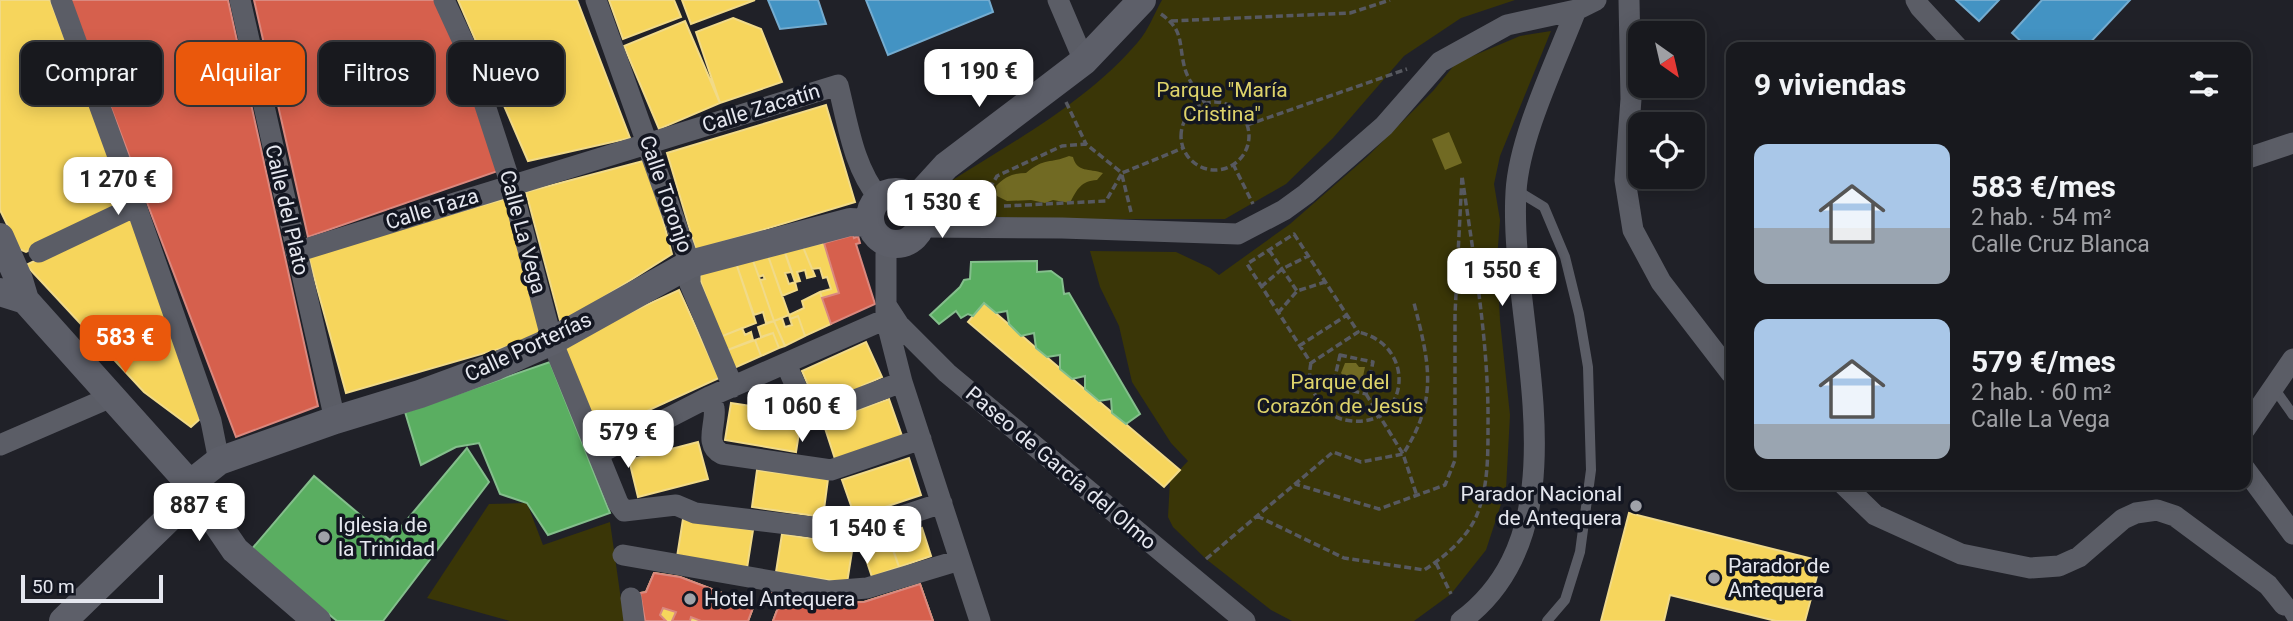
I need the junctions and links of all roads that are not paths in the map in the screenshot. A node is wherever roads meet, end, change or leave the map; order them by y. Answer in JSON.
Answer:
{"nodes":[{"id":1,"x":61,"y":0,"type":"edge"},
{"id":2,"x":240,"y":0,"type":"edge"},
{"id":3,"x":444,"y":0,"type":"edge"},
{"id":4,"x":596,"y":0,"type":"edge"},
{"id":5,"x":1058,"y":0,"type":"edge"},
{"id":6,"x":1597,"y":0,"type":"edge"},
{"id":7,"x":1629,"y":0,"type":"edge"},
{"id":8,"x":1916,"y":0,"type":"edge"},
{"id":9,"x":1147,"y":4,"type":"edge"},
{"id":10,"x":1576,"y":10,"type":"junction"},
{"id":11,"x":1952,"y":42,"type":"edge"},
{"id":12,"x":1084,"y":61,"type":"junction"},
{"id":13,"x":649,"y":143,"type":"junction"},
{"id":14,"x":2293,"y":144,"type":"edge"},
{"id":15,"x":2251,"y":157,"type":"edge"},
{"id":16,"x":512,"y":185,"type":"junction"},
{"id":17,"x":1516,"y":190,"type":"junction"},
{"id":18,"x":136,"y":205,"type":"junction"},
{"id":19,"x":874,"y":210,"type":"junction"},
{"id":20,"x":918,"y":214,"type":"junction"},
{"id":21,"x":0,"y":237,"type":"edge"},
{"id":22,"x":892,"y":245,"type":"junction"},
{"id":23,"x":39,"y":252,"type":"dead end"},
{"id":24,"x":296,"y":252,"type":"junction"},
{"id":25,"x":690,"y":264,"type":"junction"},
{"id":26,"x":10,"y":289,"type":"edge"},
{"id":27,"x":886,"y":312,"type":"junction"},
{"id":28,"x":552,"y":341,"type":"junction"},
{"id":29,"x":2293,"y":359,"type":"edge"},
{"id":30,"x":786,"y":364,"type":"junction"},
{"id":31,"x":1726,"y":366,"type":"edge"},
{"id":32,"x":902,"y":382,"type":"junction"},
{"id":33,"x":733,"y":387,"type":"junction"},
{"id":34,"x":2274,"y":388,"type":"junction"},
{"id":35,"x":111,"y":397,"type":"junction"},
{"id":36,"x":709,"y":397,"type":"junction"},
{"id":37,"x":2293,"y":415,"type":"edge"},
{"id":38,"x":335,"y":420,"type":"junction"},
{"id":39,"x":2251,"y":421,"type":"edge"},
{"id":40,"x":921,"y":439,"type":"junction"},
{"id":41,"x":0,"y":445,"type":"edge"},
{"id":42,"x":598,"y":454,"type":"junction"},
{"id":43,"x":219,"y":461,"type":"junction"},
{"id":44,"x":2251,"y":477,"type":"edge"},
{"id":45,"x":193,"y":488,"type":"junction"},
{"id":46,"x":1849,"y":490,"type":"edge"},
{"id":47,"x":942,"y":503,"type":"junction"},
{"id":48,"x":2293,"y":534,"type":"edge"},
{"id":49,"x":623,"y":555,"type":"dead end"},
{"id":50,"x":960,"y":560,"type":"junction"},
{"id":51,"x":631,"y":598,"type":"dead end"},
{"id":52,"x":2288,"y":613,"type":"edge"},
{"id":53,"x":65,"y":621,"type":"edge"},
{"id":54,"x":317,"y":621,"type":"edge"},
{"id":55,"x":634,"y":621,"type":"edge"},
{"id":56,"x":979,"y":621,"type":"edge"},
{"id":57,"x":1245,"y":621,"type":"edge"},
{"id":58,"x":1461,"y":621,"type":"edge"},
{"id":59,"x":1547,"y":621,"type":"edge"}],
"edges":[{"from":1,"to":18,"type":"street"},
{"from":2,"to":24,"type":"street","name":"Calle del Plato"},
{"from":3,"to":16,"type":"street","name":"Calle La Vega"},
{"from":4,"to":13,"type":"street","name":"Calle Toronjo"},
{"from":5,"to":12,"type":"street"},
{"from":6,"to":10,"type":"street"},
{"from":7,"to":31,"type":"street"},
{"from":8,"to":11,"type":"street"},
{"from":9,"to":12,"type":"street"},
{"from":10,"to":17,"type":"street"},
{"from":10,"to":20,"type":"street"},
{"from":12,"to":20,"type":"street"},
{"from":13,"to":16,"type":"street","name":"Calle Taza"},
{"from":13,"to":19,"type":"street","name":"Calle Zacatín"},
{"from":13,"to":25,"type":"street","name":"Calle Toronjo"},
{"from":14,"to":15,"type":"street"},
{"from":16,"to":24,"type":"street","name":"Calle Taza"},
{"from":16,"to":28,"type":"street","name":"Calle La Vega"},
{"from":17,"to":58,"type":"street"},
{"from":17,"to":59,"type":"lane"},
{"from":18,"to":23,"type":"street"},
{"from":18,"to":43,"type":"street"},
{"from":19,"to":20,"type":"street"},
{"from":19,"to":22,"type":"street"},
{"from":19,"to":25,"type":"street","name":"Calle Porterías"},
{"from":20,"to":22,"type":"street"},
{"from":21,"to":26,"type":"street"},
{"from":22,"to":27,"type":"street"},
{"from":24,"to":38,"type":"street","name":"Calle del Plato"},
{"from":25,"to":28,"type":"street","name":"Calle Porterías"},
{"from":25,"to":33,"type":"street","name":"Calle Toronjo"},
{"from":26,"to":35,"type":"street"},
{"from":27,"to":30,"type":"street"},
{"from":27,"to":32,"type":"street"},
{"from":27,"to":57,"type":"street","name":"Paseo de García del Olmo"},
{"from":28,"to":38,"type":"street","name":"Calle Porterías"},
{"from":28,"to":42,"type":"street","name":"Calle La Vega"},
{"from":29,"to":34,"type":"street"},
{"from":30,"to":32,"type":"street"},
{"from":30,"to":33,"type":"street"},
{"from":32,"to":40,"type":"street"},
{"from":33,"to":36,"type":"street"},
{"from":34,"to":37,"type":"lane"},
{"from":34,"to":39,"type":"street"},
{"from":35,"to":41,"type":"street"},
{"from":35,"to":45,"type":"street"},
{"from":36,"to":40,"type":"street"},
{"from":36,"to":42,"type":"street"},
{"from":38,"to":43,"type":"street","name":"Calle Porterías"},
{"from":40,"to":47,"type":"street"},
{"from":42,"to":47,"type":"street","name":"Calle La Vega"},
{"from":43,"to":45,"type":"street","name":"Calle Porterías"},
{"from":44,"to":48,"type":"street"},
{"from":45,"to":53,"type":"street","name":"Calle Porterías"},
{"from":45,"to":54,"type":"street"},
{"from":46,"to":52,"type":"street"},
{"from":47,"to":50,"type":"street"},
{"from":49,"to":50,"type":"street"},
{"from":50,"to":56,"type":"street"},
{"from":51,"to":55,"type":"street"}]}
